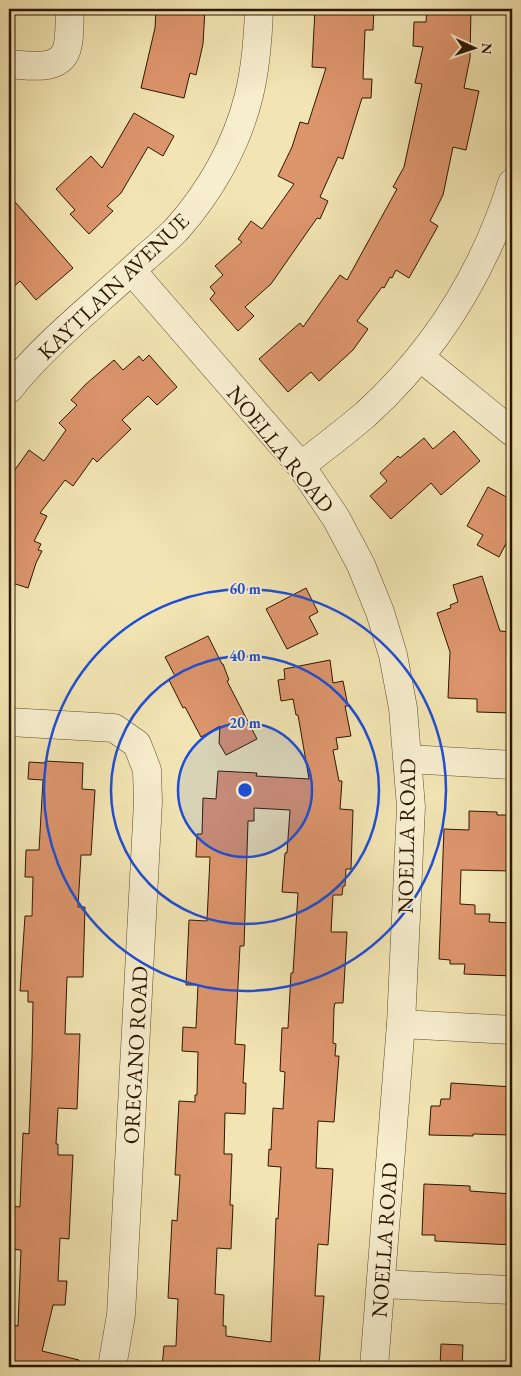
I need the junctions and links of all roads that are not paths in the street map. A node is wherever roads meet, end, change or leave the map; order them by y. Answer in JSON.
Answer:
{"nodes":[{"id":1,"x":70,"y":9,"type":"edge"},
{"id":2,"x":259,"y":9,"type":"edge"},
{"id":3,"x":9,"y":64,"type":"edge"},
{"id":4,"x":512,"y":183,"type":"edge"},
{"id":5,"x":507,"y":219,"type":"edge"},
{"id":6,"x":132,"y":271,"type":"junction"},
{"id":7,"x":420,"y":357,"type":"junction"},
{"id":8,"x":12,"y":377,"type":"edge"},
{"id":9,"x":512,"y":432,"type":"edge"},
{"id":10,"x":301,"y":466,"type":"junction"},
{"id":11,"x":9,"y":722,"type":"edge"},
{"id":12,"x":408,"y":759,"type":"junction"},
{"id":13,"x":512,"y":765,"type":"edge"},
{"id":14,"x":401,"y":1024,"type":"junction"},
{"id":15,"x":512,"y":1030,"type":"edge"},
{"id":16,"x":382,"y":1284,"type":"junction"},
{"id":17,"x":512,"y":1290,"type":"edge"},
{"id":18,"x":112,"y":1367,"type":"edge"},
{"id":19,"x":374,"y":1367,"type":"edge"}],
"edges":[{"from":1,"to":3,"type":"street"},
{"from":2,"to":6,"type":"street","name":"KAYTLAIN AVENUE"},
{"from":4,"to":5,"type":"street"},
{"from":5,"to":7,"type":"street"},
{"from":6,"to":8,"type":"street","name":"KAYTLAIN AVENUE"},
{"from":6,"to":10,"type":"street","name":"NOELLA ROAD"},
{"from":7,"to":9,"type":"street"},
{"from":7,"to":10,"type":"street"},
{"from":10,"to":12,"type":"street","name":"NOELLA ROAD"},
{"from":11,"to":18,"type":"street","name":"OREGANO ROAD"},
{"from":12,"to":13,"type":"street"},
{"from":12,"to":14,"type":"street","name":"NOELLA ROAD"},
{"from":14,"to":15,"type":"street"},
{"from":14,"to":16,"type":"street","name":"NOELLA ROAD"},
{"from":16,"to":17,"type":"street"},
{"from":16,"to":19,"type":"street","name":"NOELLA ROAD"}]}
